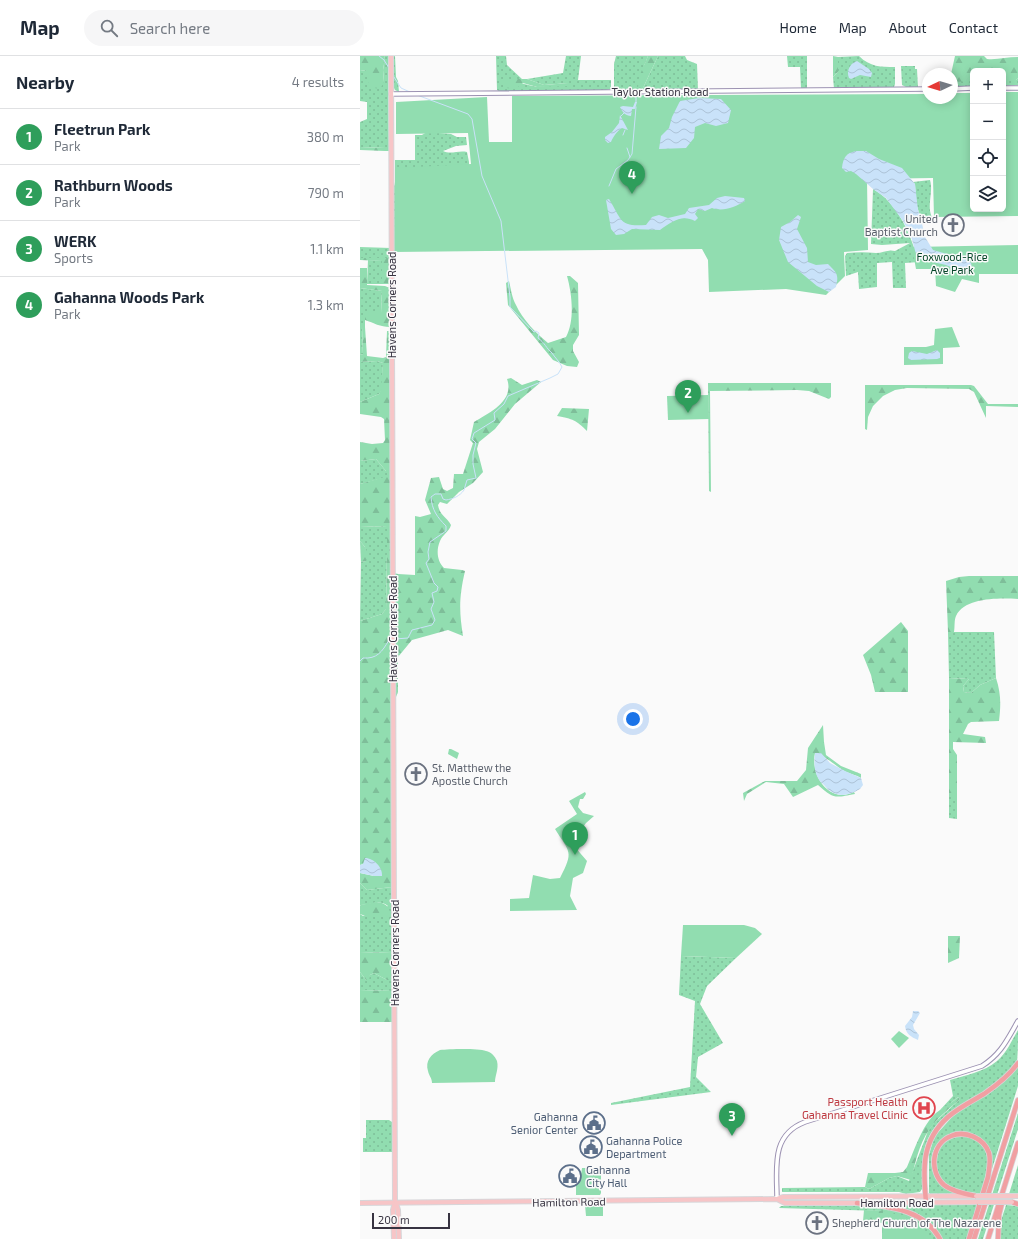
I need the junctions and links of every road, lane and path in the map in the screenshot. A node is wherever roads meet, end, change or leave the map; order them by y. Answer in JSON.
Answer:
{"nodes":[{"id":1,"x":391,"y":56,"type":"edge"},
{"id":2,"x":958,"y":88,"type":"edge"},
{"id":3,"x":970,"y":88,"type":"edge"},
{"id":4,"x":1006,"y":88,"type":"edge"},
{"id":5,"x":1018,"y":88,"type":"edge"},
{"id":6,"x":922,"y":89,"type":"edge"},
{"id":7,"x":391,"y":94,"type":"junction"},
{"id":8,"x":1018,"y":1022,"type":"edge"},
{"id":9,"x":1018,"y":1064,"type":"edge"},
{"id":10,"x":1018,"y":1100,"type":"edge"},
{"id":11,"x":1018,"y":1143,"type":"edge"},
{"id":12,"x":976,"y":1196,"type":"junction"},
{"id":13,"x":1018,"y":1196,"type":"edge"},
{"id":14,"x":777,"y":1199,"type":"junction"},
{"id":15,"x":926,"y":1200,"type":"junction"},
{"id":16,"x":395,"y":1202,"type":"junction"},
{"id":17,"x":1012,"y":1202,"type":"joint"},
{"id":18,"x":360,"y":1203,"type":"edge"},
{"id":19,"x":857,"y":1203,"type":"junction"},
{"id":20,"x":1018,"y":1203,"type":"edge"},
{"id":21,"x":394,"y":1239,"type":"edge"},
{"id":22,"x":399,"y":1239,"type":"edge"},
{"id":23,"x":940,"y":1239,"type":"edge"},
{"id":24,"x":969,"y":1239,"type":"edge"},
{"id":25,"x":974,"y":1239,"type":"edge"},
{"id":26,"x":988,"y":1239,"type":"edge"},
{"id":27,"x":998,"y":1239,"type":"edge"}],
"edges":[{"from":1,"to":7,"type":"main road","name":"Havens Corners Road"},
{"from":2,"to":3,"type":"main road"},
{"from":4,"to":5,"type":"main road"},
{"from":6,"to":7,"type":"main road","name":"Taylor Station Road"},
{"from":7,"to":16,"type":"main road","name":"Havens Corners Road"},
{"from":8,"to":14,"type":"main road"},
{"from":9,"to":15,"type":"highway"},
{"from":10,"to":25,"type":"highway"},
{"from":11,"to":26,"type":"highway"},
{"from":11,"to":27,"type":"highway"},
{"from":12,"to":13,"type":"main road","name":"Hamilton Road","bridge":true},
{"from":12,"to":15,"type":"main road","name":"Hamilton Road"},
{"from":12,"to":24,"type":"highway"},
{"from":14,"to":15,"type":"main road","name":"Hamilton Road"},
{"from":14,"to":16,"type":"main road","name":"Hamilton Road"},
{"from":14,"to":19,"type":"main road","name":"Hamilton Road"},
{"from":15,"to":17,"type":"main road","name":"Hamilton Road","bridge":true},
{"from":15,"to":19,"type":"main road","name":"Hamilton Road"},
{"from":16,"to":18,"type":"main road","name":"Hamilton Road"},
{"from":16,"to":21,"type":"main road"},
{"from":16,"to":22,"type":"main road"},
{"from":17,"to":20,"type":"highway"},
{"from":19,"to":23,"type":"highway"}]}
